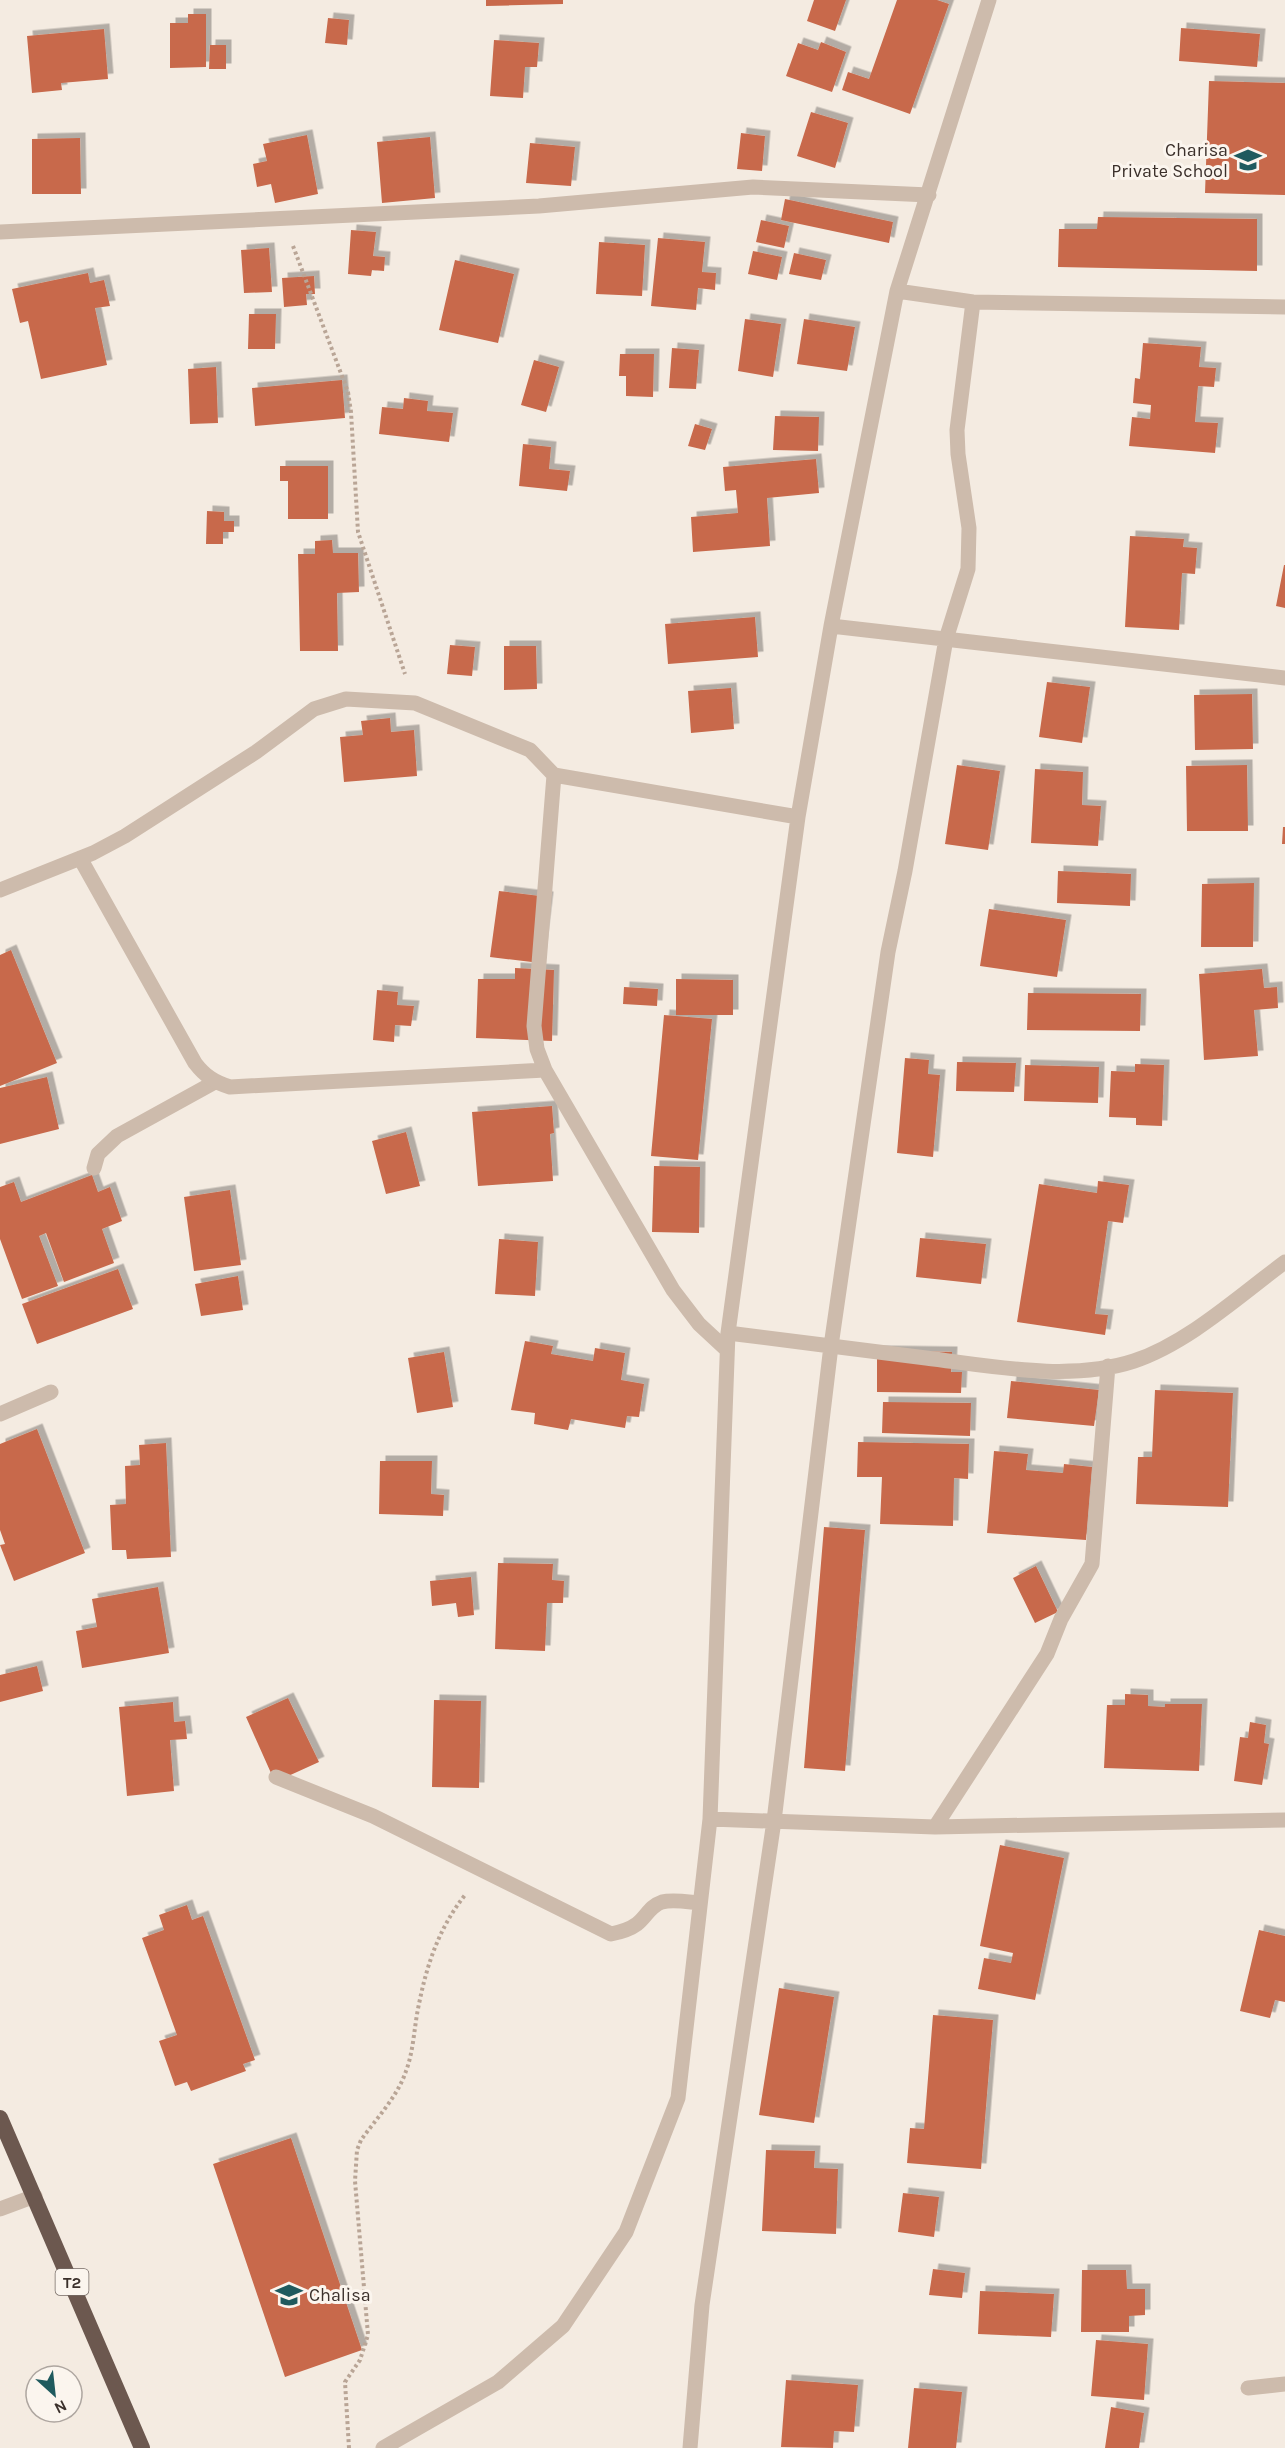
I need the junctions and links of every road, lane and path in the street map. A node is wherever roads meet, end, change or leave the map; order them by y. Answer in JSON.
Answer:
{"nodes":[{"id":1,"x":989,"y":0,"type":"edge"},
{"id":2,"x":929,"y":195,"type":"junction"},
{"id":3,"x":282,"y":218,"type":"junction"},
{"id":4,"x":0,"y":232,"type":"edge"},
{"id":5,"x":897,"y":291,"type":"junction"},
{"id":6,"x":974,"y":302,"type":"junction"},
{"id":7,"x":1285,"y":307,"type":"edge"},
{"id":8,"x":831,"y":626,"type":"junction"},
{"id":9,"x":946,"y":639,"type":"junction"},
{"id":10,"x":1285,"y":678,"type":"edge"},
{"id":11,"x":415,"y":703,"type":"junction"},
{"id":12,"x":554,"y":775,"type":"junction"},
{"id":13,"x":798,"y":817,"type":"junction"},
{"id":14,"x":80,"y":858,"type":"junction"},
{"id":15,"x":0,"y":890,"type":"edge"},
{"id":16,"x":545,"y":1070,"type":"junction"},
{"id":17,"x":214,"y":1082,"type":"junction"},
{"id":18,"x":94,"y":1168,"type":"dead end"},
{"id":19,"x":1285,"y":1262,"type":"edge"},
{"id":20,"x":728,"y":1333,"type":"junction"},
{"id":21,"x":831,"y":1346,"type":"junction"},
{"id":22,"x":727,"y":1350,"type":"junction"},
{"id":23,"x":1108,"y":1366,"type":"junction"},
{"id":24,"x":51,"y":1392,"type":"dead end"},
{"id":25,"x":0,"y":1414,"type":"edge"},
{"id":26,"x":276,"y":1777,"type":"dead end"},
{"id":27,"x":710,"y":1819,"type":"junction"},
{"id":28,"x":1285,"y":1820,"type":"edge"},
{"id":29,"x":774,"y":1821,"type":"junction"},
{"id":30,"x":935,"y":1827,"type":"junction"},
{"id":31,"x":484,"y":1872,"type":"junction"},
{"id":32,"x":700,"y":1903,"type":"junction"},
{"id":33,"x":0,"y":2118,"type":"edge"},
{"id":34,"x":35,"y":2196,"type":"junction"},
{"id":35,"x":0,"y":2209,"type":"edge"},
{"id":36,"x":1285,"y":2384,"type":"edge"},
{"id":37,"x":1248,"y":2388,"type":"dead end"},
{"id":38,"x":142,"y":2448,"type":"edge"},
{"id":39,"x":349,"y":2448,"type":"edge"},
{"id":40,"x":383,"y":2448,"type":"edge"},
{"id":41,"x":690,"y":2448,"type":"edge"}],
"edges":[{"from":1,"to":2,"type":"street"},
{"from":2,"to":3,"type":"street"},
{"from":2,"to":5,"type":"street"},
{"from":3,"to":4,"type":"street"},
{"from":3,"to":11,"type":"path"},
{"from":5,"to":6,"type":"street"},
{"from":5,"to":8,"type":"street"},
{"from":6,"to":7,"type":"street"},
{"from":6,"to":9,"type":"street"},
{"from":8,"to":9,"type":"street"},
{"from":8,"to":13,"type":"street"},
{"from":9,"to":10,"type":"street"},
{"from":9,"to":21,"type":"street"},
{"from":11,"to":12,"type":"street"},
{"from":11,"to":14,"type":"street"},
{"from":12,"to":13,"type":"street"},
{"from":12,"to":16,"type":"street"},
{"from":13,"to":20,"type":"street"},
{"from":14,"to":15,"type":"street"},
{"from":14,"to":17,"type":"street"},
{"from":16,"to":17,"type":"street"},
{"from":16,"to":22,"type":"street"},
{"from":17,"to":18,"type":"street"},
{"from":19,"to":23,"type":"street"},
{"from":20,"to":21,"type":"street"},
{"from":20,"to":22,"type":"street"},
{"from":21,"to":23,"type":"street"},
{"from":21,"to":29,"type":"street"},
{"from":22,"to":27,"type":"street"},
{"from":23,"to":30,"type":"street"},
{"from":24,"to":25,"type":"street"},
{"from":26,"to":31,"type":"street"},
{"from":27,"to":29,"type":"street"},
{"from":27,"to":32,"type":"street"},
{"from":28,"to":30,"type":"street"},
{"from":29,"to":30,"type":"street"},
{"from":29,"to":41,"type":"street"},
{"from":31,"to":32,"type":"street"},
{"from":31,"to":39,"type":"path"},
{"from":32,"to":40,"type":"street"},
{"from":33,"to":34,"type":"highway","number":"T2"},
{"from":34,"to":35,"type":"street"},
{"from":34,"to":38,"type":"highway","number":"T2"},
{"from":36,"to":37,"type":"street"}]}
